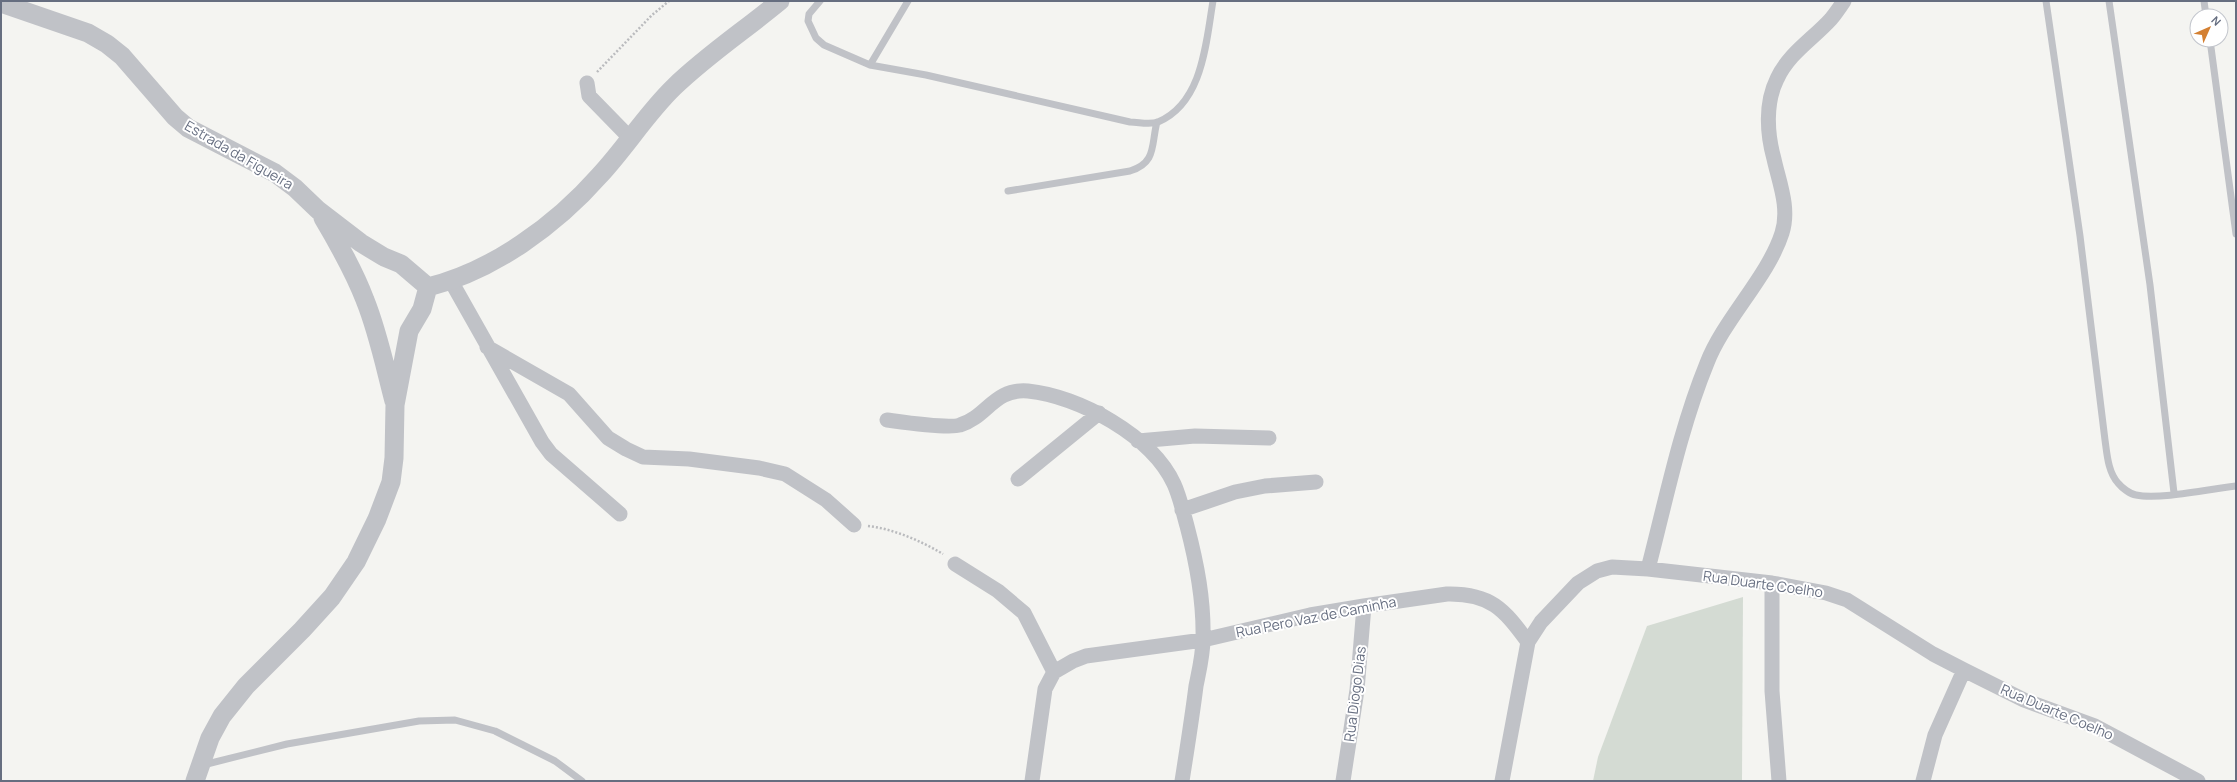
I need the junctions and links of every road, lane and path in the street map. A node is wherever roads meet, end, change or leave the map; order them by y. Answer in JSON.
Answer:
{"nodes":[{"id":1,"x":669,"y":1,"type":"edge"},
{"id":2,"x":780,"y":1,"type":"edge"},
{"id":3,"x":820,"y":1,"type":"edge"},
{"id":4,"x":908,"y":1,"type":"edge"},
{"id":5,"x":1213,"y":1,"type":"edge"},
{"id":6,"x":1844,"y":1,"type":"edge"},
{"id":7,"x":2046,"y":1,"type":"edge"},
{"id":8,"x":2109,"y":1,"type":"edge"},
{"id":9,"x":1,"y":3,"type":"edge"},
{"id":10,"x":2211,"y":48,"type":"edge"},
{"id":11,"x":870,"y":65,"type":"junction"},
{"id":12,"x":588,"y":83,"type":"joint"},
{"id":13,"x":1157,"y":122,"type":"junction"},
{"id":14,"x":630,"y":138,"type":"junction"},
{"id":15,"x":1008,"y":191,"type":"dead end"},
{"id":16,"x":318,"y":210,"type":"junction"},
{"id":17,"x":2236,"y":234,"type":"edge"},
{"id":18,"x":384,"y":257,"type":"junction"},
{"id":19,"x":352,"y":268,"type":"junction"},
{"id":20,"x":451,"y":281,"type":"junction"},
{"id":21,"x":428,"y":287,"type":"junction"},
{"id":22,"x":409,"y":331,"type":"junction"},
{"id":23,"x":377,"y":336,"type":"junction"},
{"id":24,"x":487,"y":347,"type":"junction"},
{"id":25,"x":395,"y":405,"type":"junction"},
{"id":26,"x":1099,"y":413,"type":"junction"},
{"id":27,"x":887,"y":420,"type":"dead end"},
{"id":28,"x":1269,"y":438,"type":"dead end"},
{"id":29,"x":1138,"y":441,"type":"junction"},
{"id":30,"x":1018,"y":478,"type":"dead end"},
{"id":31,"x":1316,"y":482,"type":"dead end"},
{"id":32,"x":2236,"y":486,"type":"edge"},
{"id":33,"x":2174,"y":493,"type":"junction"},
{"id":34,"x":1182,"y":510,"type":"junction"},
{"id":35,"x":620,"y":514,"type":"dead end"},
{"id":36,"x":854,"y":525,"type":"joint"},
{"id":37,"x":955,"y":564,"type":"joint"},
{"id":38,"x":1648,"y":569,"type":"junction"},
{"id":39,"x":1772,"y":583,"type":"junction"},
{"id":40,"x":1364,"y":606,"type":"junction"},
{"id":41,"x":1203,"y":640,"type":"junction"},
{"id":42,"x":1528,"y":642,"type":"junction"},
{"id":43,"x":1964,"y":670,"type":"junction"},
{"id":44,"x":1054,"y":672,"type":"junction"},
{"id":45,"x":197,"y":774,"type":"edge"},
{"id":46,"x":582,"y":781,"type":"edge"},
{"id":47,"x":1032,"y":781,"type":"edge"},
{"id":48,"x":1182,"y":781,"type":"edge"},
{"id":49,"x":1343,"y":781,"type":"edge"},
{"id":50,"x":1502,"y":781,"type":"edge"},
{"id":51,"x":1779,"y":781,"type":"edge"},
{"id":52,"x":1923,"y":781,"type":"edge"},
{"id":53,"x":2198,"y":781,"type":"edge"}],
"edges":[{"from":1,"to":12,"type":"path"},
{"from":2,"to":14,"type":"street"},
{"from":3,"to":11,"type":"lane"},
{"from":4,"to":11,"type":"lane"},
{"from":5,"to":13,"type":"lane"},
{"from":6,"to":38,"type":"street"},
{"from":7,"to":33,"type":"lane"},
{"from":8,"to":33,"type":"lane"},
{"from":9,"to":16,"type":"street","name":"Estrada da Figueira"},
{"from":10,"to":17,"type":"lane"},
{"from":11,"to":13,"type":"lane"},
{"from":12,"to":14,"type":"street"},
{"from":13,"to":15,"type":"lane"},
{"from":14,"to":20,"type":"street"},
{"from":16,"to":18,"type":"street","name":"Estrada da Figueira"},
{"from":16,"to":19,"type":"street","name":"Estrada da Figueira"},
{"from":18,"to":19,"type":"street"},
{"from":18,"to":21,"type":"street","name":"Estrada da Figueira"},
{"from":19,"to":23,"type":"street","name":"Estrada da Figueira"},
{"from":20,"to":21,"type":"street"},
{"from":20,"to":24,"type":"street"},
{"from":21,"to":22,"type":"street"},
{"from":22,"to":23,"type":"street"},
{"from":22,"to":25,"type":"street"},
{"from":23,"to":25,"type":"street","name":"Estrada da Figueira"},
{"from":24,"to":35,"type":"street"},
{"from":24,"to":36,"type":"street"},
{"from":25,"to":45,"type":"street"},
{"from":26,"to":27,"type":"street"},
{"from":26,"to":29,"type":"street"},
{"from":26,"to":30,"type":"street"},
{"from":28,"to":29,"type":"street"},
{"from":29,"to":34,"type":"street"},
{"from":31,"to":34,"type":"street"},
{"from":32,"to":33,"type":"lane"},
{"from":34,"to":41,"type":"street"},
{"from":36,"to":37,"type":"path"},
{"from":37,"to":44,"type":"street"},
{"from":38,"to":39,"type":"street","name":"Rua Duarte Coelho"},
{"from":38,"to":42,"type":"street","name":"Rua Duarte Coelho"},
{"from":39,"to":43,"type":"street","name":"Rua Duarte Coelho"},
{"from":39,"to":51,"type":"street"},
{"from":40,"to":41,"type":"street","name":"Rua Pero Vaz de Caminha"},
{"from":40,"to":42,"type":"street","name":"Rua Pero Vaz de Caminha"},
{"from":40,"to":49,"type":"street","name":"Rua Diogo Dias"},
{"from":41,"to":44,"type":"street","name":"Rua Pero Vaz de Caminha"},
{"from":41,"to":48,"type":"street"},
{"from":42,"to":50,"type":"street","name":"Rua Duarte Coelho"},
{"from":43,"to":52,"type":"street"},
{"from":43,"to":53,"type":"street","name":"Rua Duarte Coelho"},
{"from":44,"to":47,"type":"street"},
{"from":45,"to":46,"type":"lane"}]}
